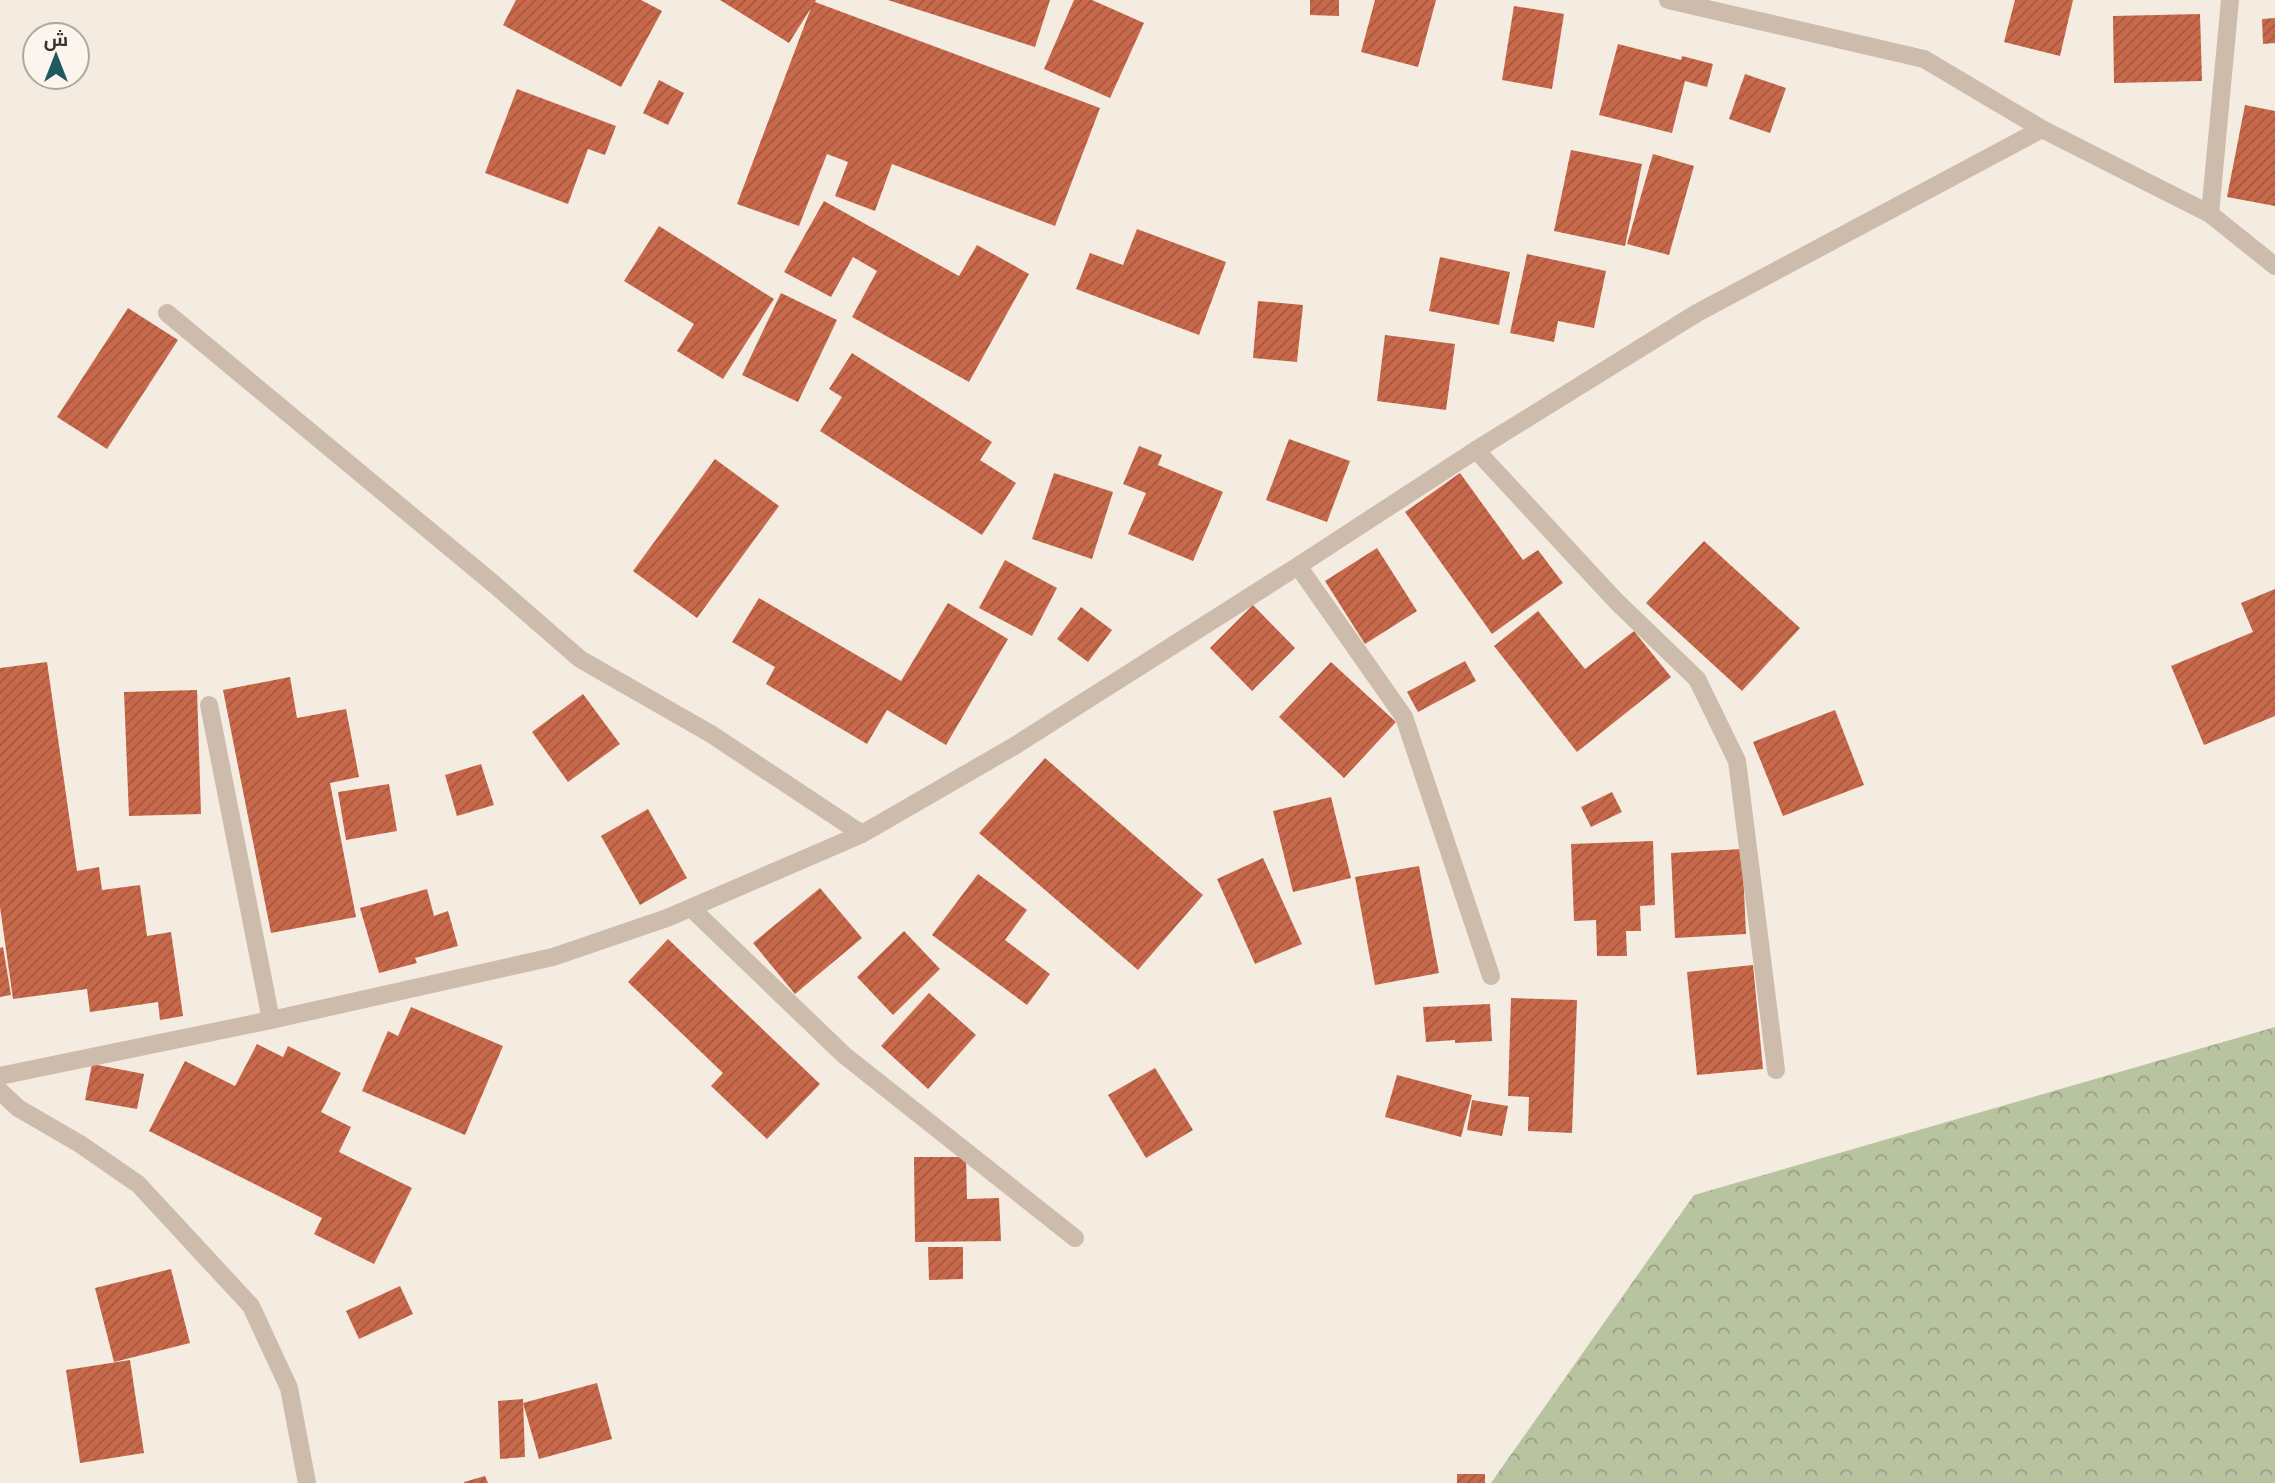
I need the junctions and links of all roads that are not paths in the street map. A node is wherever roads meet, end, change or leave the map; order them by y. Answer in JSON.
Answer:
{"nodes":[{"id":1,"x":1668,"y":0,"type":"edge"},
{"id":2,"x":2230,"y":0,"type":"edge"},
{"id":3,"x":2042,"y":129,"type":"junction"},
{"id":4,"x":2210,"y":214,"type":"junction"},
{"id":5,"x":2275,"y":266,"type":"edge"},
{"id":6,"x":167,"y":313,"type":"dead end"},
{"id":7,"x":1476,"y":450,"type":"junction"},
{"id":8,"x":1298,"y":566,"type":"junction"},
{"id":9,"x":209,"y":705,"type":"dead end"},
{"id":10,"x":862,"y":834,"type":"junction"},
{"id":11,"x":691,"y":908,"type":"junction"},
{"id":12,"x":1491,"y":976,"type":"dead end"},
{"id":13,"x":271,"y":1020,"type":"junction"},
{"id":14,"x":1776,"y":1070,"type":"dead end"},
{"id":15,"x":0,"y":1076,"type":"edge"},
{"id":16,"x":0,"y":1091,"type":"edge"},
{"id":17,"x":1075,"y":1238,"type":"dead end"},
{"id":18,"x":307,"y":1483,"type":"edge"}],
"edges":[{"from":1,"to":3,"type":"street"},
{"from":2,"to":4,"type":"street"},
{"from":3,"to":4,"type":"street"},
{"from":3,"to":7,"type":"street"},
{"from":4,"to":5,"type":"street"},
{"from":6,"to":10,"type":"street"},
{"from":7,"to":8,"type":"street"},
{"from":7,"to":14,"type":"street"},
{"from":8,"to":10,"type":"street"},
{"from":8,"to":12,"type":"street"},
{"from":9,"to":13,"type":"street"},
{"from":10,"to":11,"type":"street"},
{"from":11,"to":13,"type":"street"},
{"from":11,"to":17,"type":"street"},
{"from":13,"to":15,"type":"street"},
{"from":16,"to":18,"type":"street"}]}
